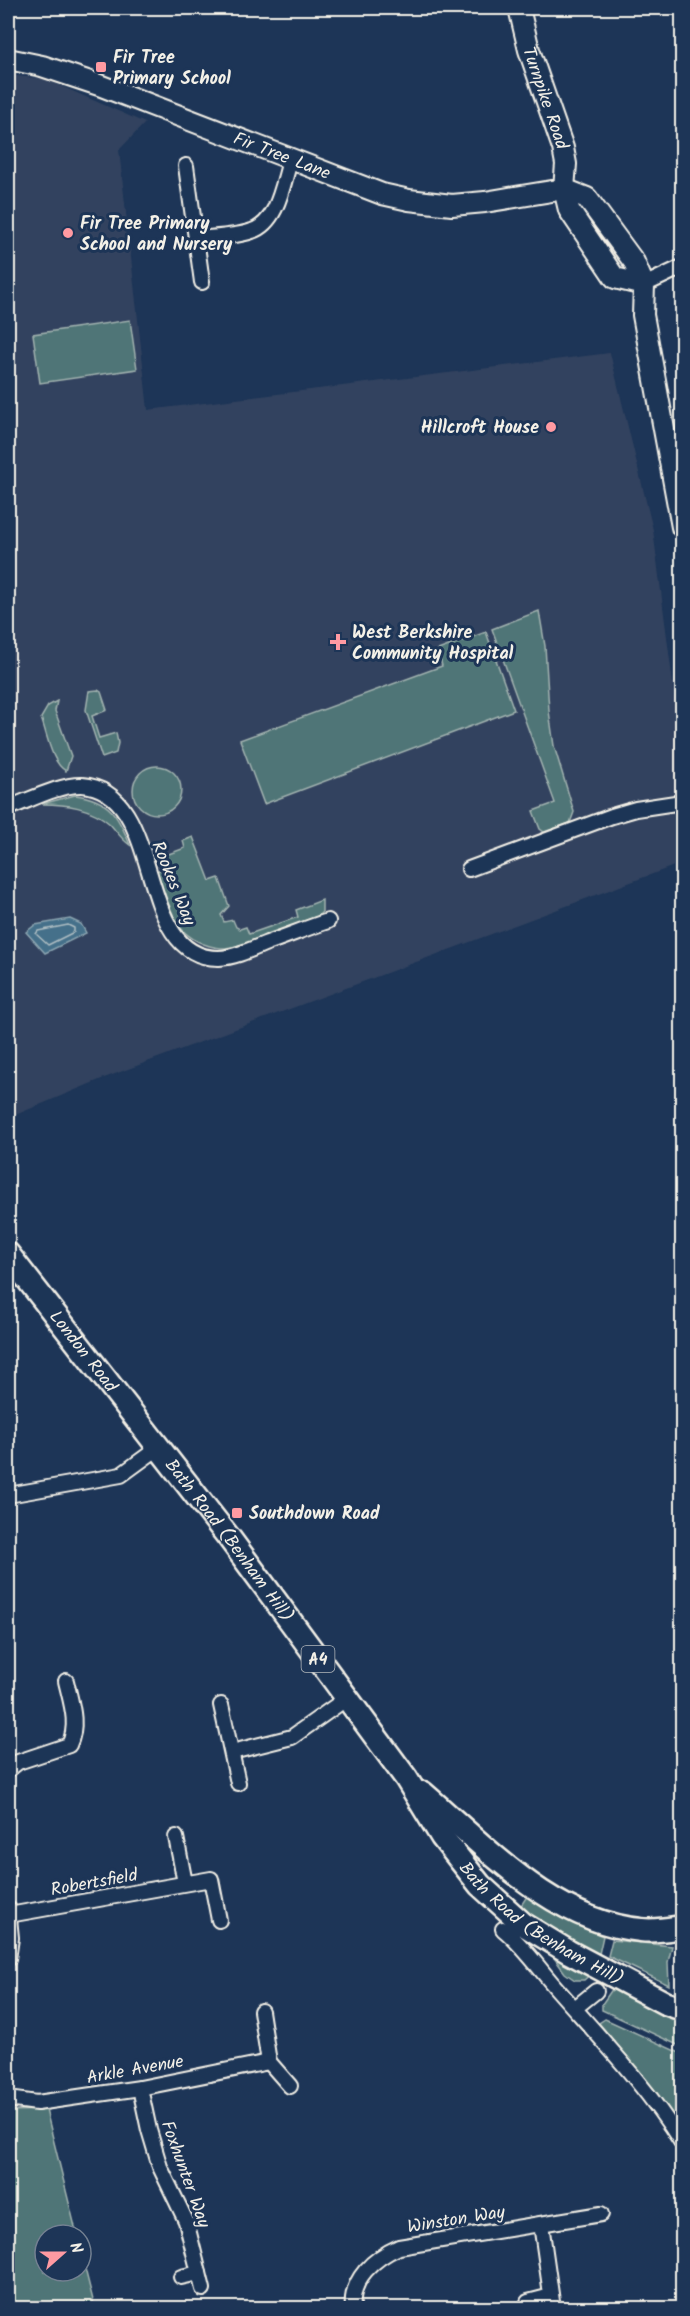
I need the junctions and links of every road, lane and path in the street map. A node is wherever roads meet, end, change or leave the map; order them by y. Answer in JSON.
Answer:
{"nodes":[{"id":1,"x":519,"y":8,"type":"edge"},
{"id":2,"x":8,"y":59,"type":"edge"},
{"id":3,"x":291,"y":158,"type":"junction"},
{"id":4,"x":186,"y":166,"type":"dead end"},
{"id":5,"x":564,"y":189,"type":"junction"},
{"id":6,"x":196,"y":239,"type":"junction"},
{"id":7,"x":682,"y":267,"type":"edge"},
{"id":8,"x":202,"y":282,"type":"dead end"},
{"id":9,"x":644,"y":285,"type":"junction"},
{"id":10,"x":682,"y":526,"type":"edge"},
{"id":11,"x":682,"y":802,"type":"edge"},
{"id":12,"x":8,"y":808,"type":"edge"},
{"id":13,"x":469,"y":869,"type":"dead end"},
{"id":14,"x":328,"y":921,"type":"dead end"},
{"id":15,"x":8,"y":1254,"type":"edge"},
{"id":16,"x":158,"y":1448,"type":"junction"},
{"id":17,"x":8,"y":1495,"type":"edge"},
{"id":18,"x":66,"y":1681,"type":"dead end"},
{"id":19,"x":346,"y":1698,"type":"junction"},
{"id":20,"x":221,"y":1705,"type":"dead end"},
{"id":21,"x":232,"y":1752,"type":"junction"},
{"id":22,"x":8,"y":1770,"type":"edge"},
{"id":23,"x":406,"y":1778,"type":"junction"},
{"id":24,"x":238,"y":1783,"type":"dead end"},
{"id":25,"x":176,"y":1838,"type":"dead end"},
{"id":26,"x":185,"y":1884,"type":"junction"},
{"id":27,"x":8,"y":1912,"type":"edge"},
{"id":28,"x":219,"y":1920,"type":"dead end"},
{"id":29,"x":682,"y":1927,"type":"edge"},
{"id":30,"x":503,"y":1929,"type":"dead end"},
{"id":31,"x":8,"y":1959,"type":"edge"},
{"id":32,"x":596,"y":1991,"type":"dead end"},
{"id":33,"x":575,"y":2008,"type":"junction"},
{"id":34,"x":682,"y":2009,"type":"edge"},
{"id":35,"x":261,"y":2012,"type":"dead end"},
{"id":36,"x":269,"y":2062,"type":"junction"},
{"id":37,"x":290,"y":2086,"type":"dead end"},
{"id":38,"x":140,"y":2088,"type":"junction"},
{"id":39,"x":8,"y":2099,"type":"edge"},
{"id":40,"x":682,"y":2143,"type":"edge"},
{"id":41,"x":601,"y":2214,"type":"dead end"},
{"id":42,"x":541,"y":2224,"type":"junction"},
{"id":43,"x":199,"y":2273,"type":"junction"},
{"id":44,"x":182,"y":2277,"type":"dead end"},
{"id":45,"x":203,"y":2289,"type":"dead end"},
{"id":46,"x":528,"y":2302,"type":"dead end"},
{"id":47,"x":552,"y":2302,"type":"edge"},
{"id":48,"x":353,"y":2308,"type":"edge"}],
"edges":[{"from":1,"to":5,"type":"street","name":"Turnpike Road"},
{"from":2,"to":3,"type":"street","name":"Fir Tree Lane"},
{"from":3,"to":5,"type":"street","name":"Fir Tree Lane"},
{"from":3,"to":6,"type":"street"},
{"from":4,"to":6,"type":"street"},
{"from":5,"to":9,"type":"street","name":"Turnpike Road"},
{"from":6,"to":8,"type":"street"},
{"from":7,"to":9,"type":"street"},
{"from":9,"to":10,"type":"street"},
{"from":11,"to":13,"type":"street"},
{"from":12,"to":14,"type":"street","name":"Rookes Way"},
{"from":15,"to":16,"type":"main road","name":"London Road","number":"A4"},
{"from":16,"to":17,"type":"street"},
{"from":16,"to":19,"type":"main road","name":"Bath Road (Benham Hill)","number":"A4"},
{"from":18,"to":22,"type":"street"},
{"from":19,"to":21,"type":"street"},
{"from":19,"to":23,"type":"main road","name":"Bath Road (Benham Hill)","number":"A4"},
{"from":20,"to":21,"type":"street"},
{"from":21,"to":24,"type":"street"},
{"from":23,"to":29,"type":"main road","name":"Bath Road (Benham Hill)","number":"A4"},
{"from":23,"to":34,"type":"main road","name":"Bath Road (Benham Hill)","number":"A4"},
{"from":25,"to":26,"type":"street"},
{"from":26,"to":27,"type":"street","name":"Robertsfield"},
{"from":26,"to":28,"type":"street","name":"Robertsfield"},
{"from":27,"to":31,"type":"street","name":"Robertsfield"},
{"from":30,"to":33,"type":"street"},
{"from":32,"to":33,"type":"street"},
{"from":33,"to":40,"type":"street"},
{"from":35,"to":36,"type":"street"},
{"from":36,"to":37,"type":"street"},
{"from":36,"to":38,"type":"street","name":"Arkle Avenue"},
{"from":38,"to":39,"type":"street","name":"Arkle Avenue"},
{"from":38,"to":43,"type":"street","name":"Foxhunter Way"},
{"from":41,"to":42,"type":"street","name":"Winston Way"},
{"from":42,"to":47,"type":"street"},
{"from":42,"to":48,"type":"street","name":"Winston Way"},
{"from":43,"to":44,"type":"street"},
{"from":43,"to":45,"type":"street","name":"Foxhunter Way"},
{"from":46,"to":47,"type":"street"}]}
